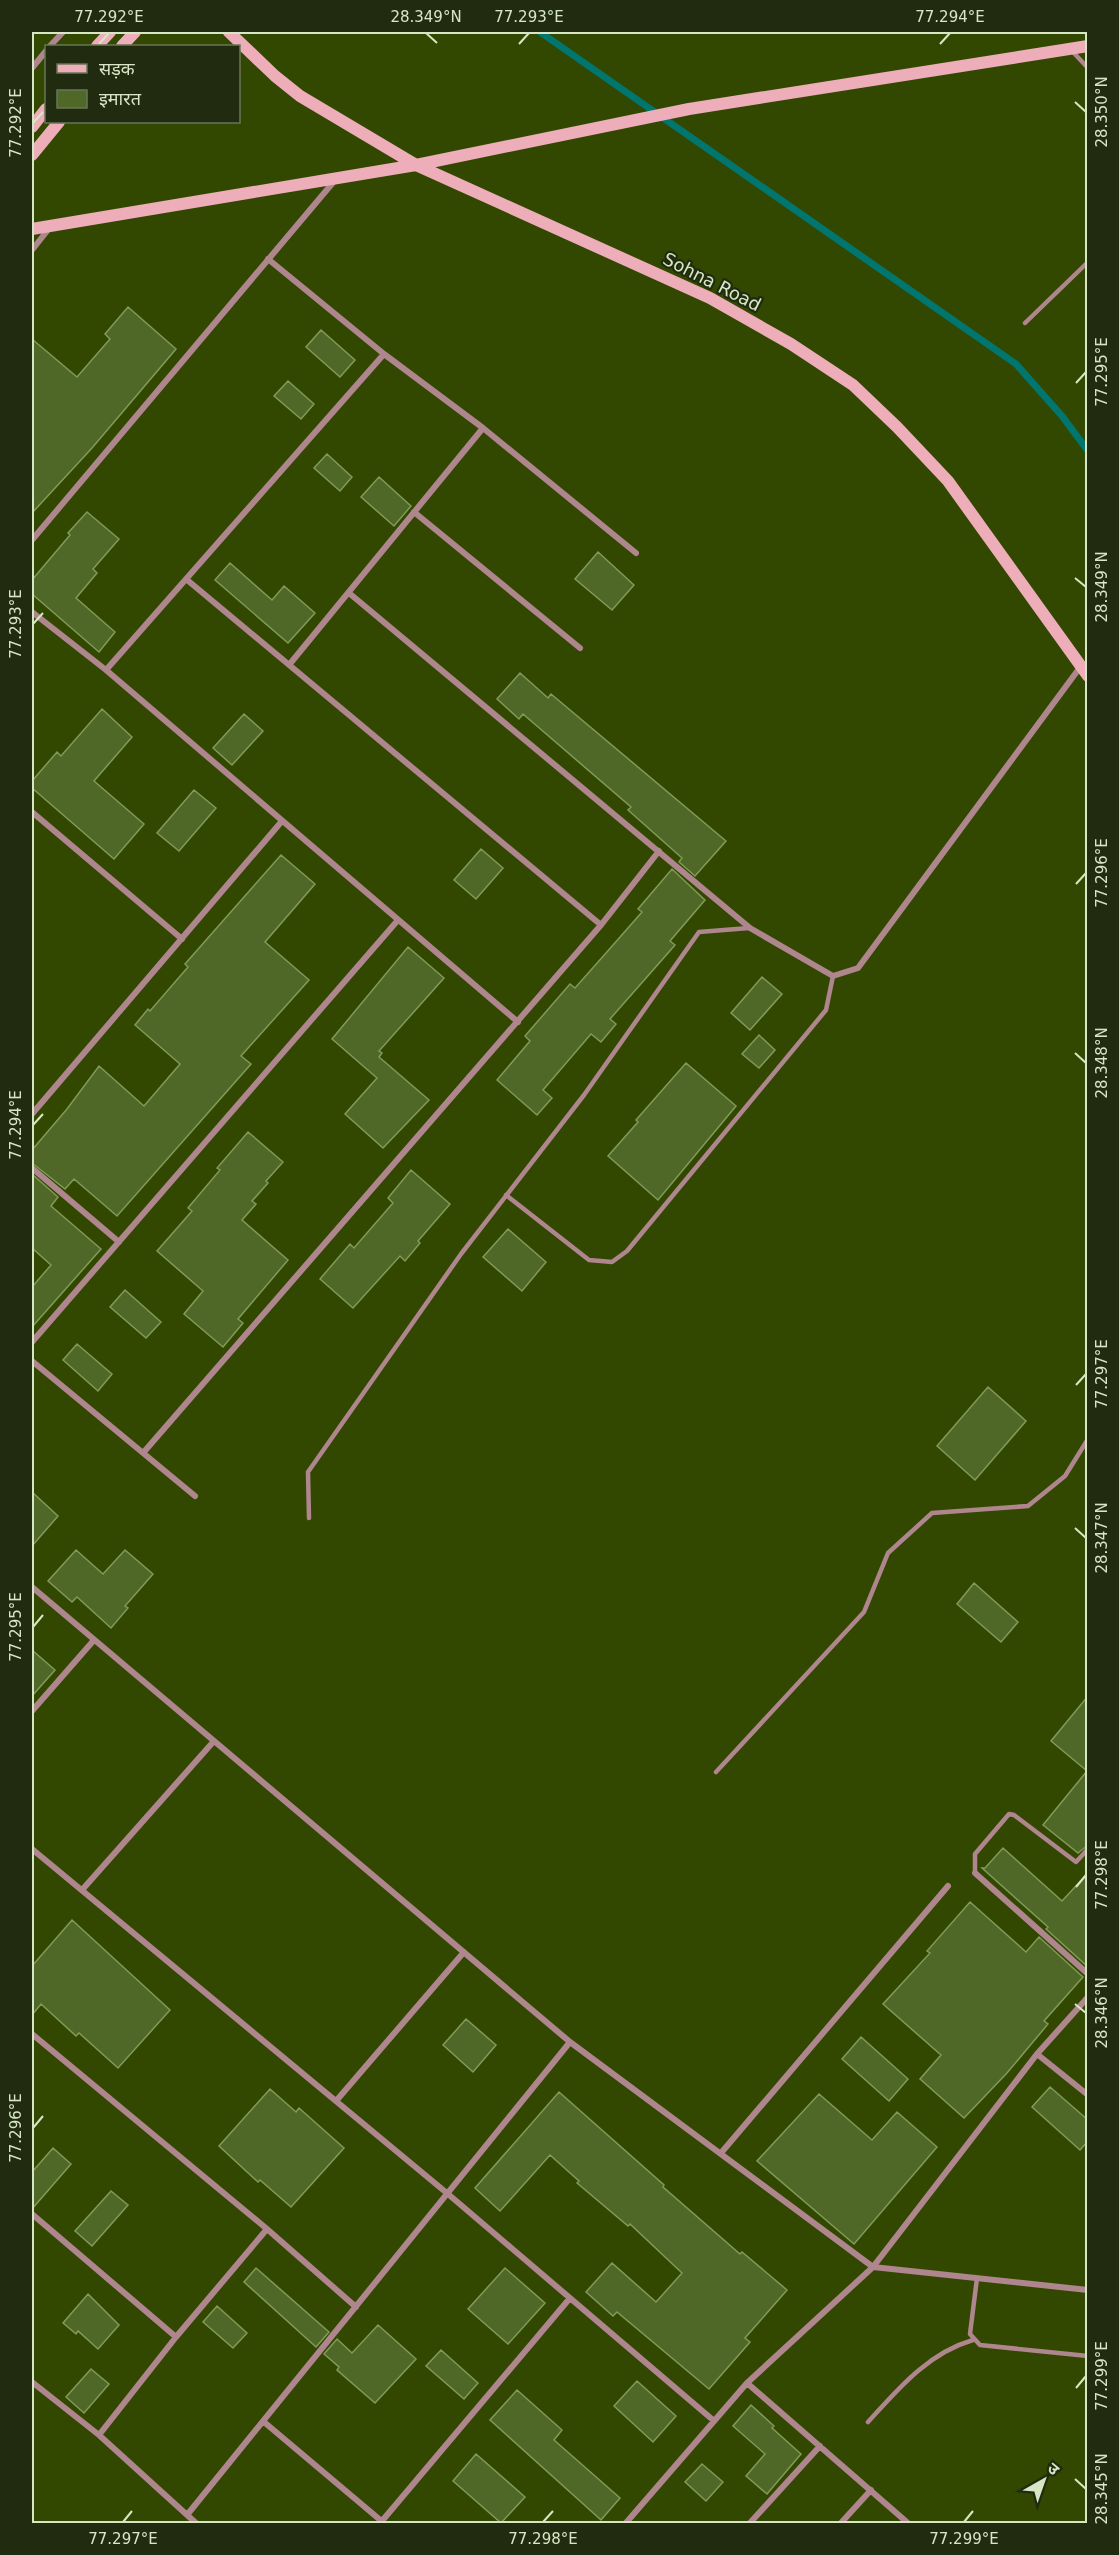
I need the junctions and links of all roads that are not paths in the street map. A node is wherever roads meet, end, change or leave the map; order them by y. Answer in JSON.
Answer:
{"nodes":[{"id":1,"x":63,"y":32,"type":"edge"},
{"id":2,"x":110,"y":32,"type":"edge"},
{"id":3,"x":135,"y":32,"type":"edge"},
{"id":4,"x":229,"y":32,"type":"edge"},
{"id":5,"x":51,"y":45,"type":"edge"},
{"id":6,"x":99,"y":45,"type":"edge"},
{"id":7,"x":123,"y":45,"type":"edge"},
{"id":8,"x":1088,"y":46,"type":"edge"},
{"id":9,"x":1070,"y":49,"type":"junction"},
{"id":10,"x":45,"y":52,"type":"edge"},
{"id":11,"x":32,"y":68,"type":"edge"},
{"id":12,"x":1088,"y":68,"type":"edge"},
{"id":13,"x":45,"y":110,"type":"edge"},
{"id":14,"x":58,"y":123,"type":"edge"},
{"id":15,"x":32,"y":128,"type":"edge"},
{"id":16,"x":32,"y":154,"type":"edge"},
{"id":17,"x":416,"y":165,"type":"junction"},
{"id":18,"x":336,"y":179,"type":"junction"},
{"id":19,"x":52,"y":226,"type":"junction"},
{"id":20,"x":32,"y":229,"type":"edge"},
{"id":21,"x":32,"y":250,"type":"edge"},
{"id":22,"x":268,"y":259,"type":"junction"},
{"id":23,"x":1088,"y":262,"type":"edge"},
{"id":24,"x":1024,"y":323,"type":"dead end"},
{"id":25,"x":384,"y":354,"type":"junction"},
{"id":26,"x":483,"y":428,"type":"junction"},
{"id":27,"x":414,"y":512,"type":"junction"},
{"id":28,"x":32,"y":540,"type":"edge"},
{"id":29,"x":636,"y":553,"type":"dead end"},
{"id":30,"x":186,"y":579,"type":"junction"},
{"id":31,"x":349,"y":593,"type":"junction"},
{"id":32,"x":32,"y":612,"type":"edge"},
{"id":33,"x":580,"y":648,"type":"dead end"},
{"id":34,"x":289,"y":665,"type":"junction"},
{"id":35,"x":106,"y":670,"type":"junction"},
{"id":36,"x":1084,"y":671,"type":"edge"},
{"id":37,"x":32,"y":812,"type":"edge"},
{"id":38,"x":282,"y":821,"type":"junction"},
{"id":39,"x":659,"y":851,"type":"junction"},
{"id":40,"x":398,"y":920,"type":"junction"},
{"id":41,"x":601,"y":925,"type":"junction"},
{"id":42,"x":750,"y":928,"type":"junction"},
{"id":43,"x":182,"y":939,"type":"junction"},
{"id":44,"x":833,"y":976,"type":"junction"},
{"id":45,"x":518,"y":1022,"type":"junction"},
{"id":46,"x":32,"y":1114,"type":"edge"},
{"id":47,"x":32,"y":1168,"type":"edge"},
{"id":48,"x":506,"y":1195,"type":"junction"},
{"id":49,"x":119,"y":1242,"type":"junction"},
{"id":50,"x":32,"y":1342,"type":"edge"},
{"id":51,"x":32,"y":1361,"type":"edge"},
{"id":52,"x":1088,"y":1439,"type":"edge"},
{"id":53,"x":143,"y":1453,"type":"junction"},
{"id":54,"x":195,"y":1496,"type":"dead end"},
{"id":55,"x":309,"y":1518,"type":"dead end"},
{"id":56,"x":32,"y":1587,"type":"edge"},
{"id":57,"x":94,"y":1640,"type":"junction"},
{"id":58,"x":32,"y":1711,"type":"edge"},
{"id":59,"x":214,"y":1741,"type":"junction"},
{"id":60,"x":716,"y":1772,"type":"dead end"},
{"id":61,"x":32,"y":1848,"type":"edge"},
{"id":62,"x":1088,"y":1849,"type":"edge"},
{"id":63,"x":975,"y":1873,"type":"joint"},
{"id":64,"x":948,"y":1886,"type":"dead end"},
{"id":65,"x":82,"y":1890,"type":"junction"},
{"id":66,"x":464,"y":1952,"type":"junction"},
{"id":67,"x":1088,"y":1974,"type":"edge"},
{"id":68,"x":1088,"y":1997,"type":"edge"},
{"id":69,"x":32,"y":2034,"type":"edge"},
{"id":70,"x":570,"y":2042,"type":"junction"},
{"id":71,"x":1038,"y":2054,"type":"junction"},
{"id":72,"x":1088,"y":2095,"type":"edge"},
{"id":73,"x":336,"y":2101,"type":"junction"},
{"id":74,"x":721,"y":2153,"type":"junction"},
{"id":75,"x":448,"y":2194,"type":"junction"},
{"id":76,"x":32,"y":2214,"type":"edge"},
{"id":77,"x":267,"y":2229,"type":"junction"},
{"id":78,"x":873,"y":2266,"type":"junction"},
{"id":79,"x":977,"y":2278,"type":"junction"},
{"id":80,"x":1088,"y":2290,"type":"edge"},
{"id":81,"x":570,"y":2298,"type":"junction"},
{"id":82,"x":356,"y":2307,"type":"junction"},
{"id":83,"x":176,"y":2337,"type":"junction"},
{"id":84,"x":973,"y":2340,"type":"junction"},
{"id":85,"x":1088,"y":2356,"type":"edge"},
{"id":86,"x":32,"y":2382,"type":"edge"},
{"id":87,"x":747,"y":2383,"type":"junction"},
{"id":88,"x":713,"y":2420,"type":"junction"},
{"id":89,"x":264,"y":2422,"type":"junction"},
{"id":90,"x":868,"y":2422,"type":"dead end"},
{"id":91,"x":99,"y":2435,"type":"junction"},
{"id":92,"x":820,"y":2446,"type":"junction"},
{"id":93,"x":871,"y":2490,"type":"junction"},
{"id":94,"x":187,"y":2515,"type":"junction"},
{"id":95,"x":383,"y":2522,"type":"edge"},
{"id":96,"x":198,"y":2523,"type":"edge"},
{"id":97,"x":625,"y":2523,"type":"edge"},
{"id":98,"x":749,"y":2523,"type":"edge"},
{"id":99,"x":840,"y":2523,"type":"edge"},
{"id":100,"x":909,"y":2523,"type":"edge"}],
"edges":[{"from":1,"to":5,"type":"street"},
{"from":2,"to":6,"type":"street"},
{"from":3,"to":7,"type":"street"},
{"from":4,"to":17,"type":"street","name":"Sohna Road"},
{"from":8,"to":9,"type":"street"},
{"from":9,"to":12,"type":"lane"},
{"from":9,"to":17,"type":"street"},
{"from":10,"to":11,"type":"street"},
{"from":13,"to":15,"type":"street"},
{"from":14,"to":16,"type":"street"},
{"from":17,"to":18,"type":"street"},
{"from":17,"to":36,"type":"street","name":"Sohna Road"},
{"from":18,"to":19,"type":"street"},
{"from":18,"to":22,"type":"street"},
{"from":19,"to":20,"type":"street"},
{"from":19,"to":21,"type":"street"},
{"from":22,"to":25,"type":"street"},
{"from":22,"to":28,"type":"street"},
{"from":23,"to":24,"type":"lane"},
{"from":25,"to":26,"type":"street"},
{"from":25,"to":30,"type":"street"},
{"from":26,"to":27,"type":"street"},
{"from":26,"to":29,"type":"street"},
{"from":27,"to":31,"type":"street"},
{"from":27,"to":33,"type":"street"},
{"from":30,"to":34,"type":"street"},
{"from":30,"to":35,"type":"street"},
{"from":31,"to":34,"type":"street"},
{"from":31,"to":39,"type":"street"},
{"from":32,"to":35,"type":"street"},
{"from":34,"to":41,"type":"street"},
{"from":35,"to":38,"type":"street"},
{"from":36,"to":44,"type":"street"},
{"from":37,"to":43,"type":"street"},
{"from":38,"to":40,"type":"street"},
{"from":38,"to":43,"type":"street"},
{"from":39,"to":41,"type":"street"},
{"from":39,"to":42,"type":"street"},
{"from":40,"to":45,"type":"street"},
{"from":40,"to":49,"type":"street"},
{"from":41,"to":45,"type":"street"},
{"from":42,"to":44,"type":"street"},
{"from":42,"to":48,"type":"lane"},
{"from":43,"to":46,"type":"street"},
{"from":44,"to":48,"type":"lane"},
{"from":45,"to":53,"type":"street"},
{"from":47,"to":49,"type":"street"},
{"from":48,"to":55,"type":"lane"},
{"from":49,"to":50,"type":"street"},
{"from":51,"to":53,"type":"street"},
{"from":52,"to":60,"type":"lane"},
{"from":53,"to":54,"type":"street"},
{"from":56,"to":57,"type":"street"},
{"from":57,"to":58,"type":"street"},
{"from":57,"to":59,"type":"street"},
{"from":59,"to":65,"type":"street"},
{"from":59,"to":66,"type":"street"},
{"from":61,"to":65,"type":"street"},
{"from":62,"to":63,"type":"lane"},
{"from":63,"to":67,"type":"street"},
{"from":64,"to":74,"type":"street"},
{"from":65,"to":73,"type":"street"},
{"from":66,"to":70,"type":"street"},
{"from":66,"to":73,"type":"street"},
{"from":68,"to":71,"type":"street"},
{"from":69,"to":77,"type":"street"},
{"from":70,"to":74,"type":"street"},
{"from":70,"to":75,"type":"street"},
{"from":71,"to":72,"type":"street"},
{"from":71,"to":78,"type":"street"},
{"from":73,"to":75,"type":"street"},
{"from":74,"to":78,"type":"street"},
{"from":75,"to":81,"type":"street"},
{"from":75,"to":82,"type":"street"},
{"from":76,"to":83,"type":"street"},
{"from":77,"to":82,"type":"street"},
{"from":77,"to":83,"type":"street"},
{"from":78,"to":79,"type":"street"},
{"from":78,"to":87,"type":"street"},
{"from":79,"to":80,"type":"street"},
{"from":79,"to":84,"type":"lane"},
{"from":81,"to":88,"type":"street"},
{"from":81,"to":95,"type":"street"},
{"from":82,"to":89,"type":"street"},
{"from":83,"to":91,"type":"street"},
{"from":84,"to":85,"type":"lane"},
{"from":84,"to":90,"type":"lane"},
{"from":86,"to":91,"type":"street"},
{"from":87,"to":88,"type":"street"},
{"from":87,"to":92,"type":"street"},
{"from":88,"to":97,"type":"street"},
{"from":89,"to":94,"type":"street"},
{"from":89,"to":95,"type":"street"},
{"from":91,"to":94,"type":"street"},
{"from":92,"to":93,"type":"street"},
{"from":92,"to":98,"type":"street"},
{"from":93,"to":99,"type":"street"},
{"from":93,"to":100,"type":"street"},
{"from":94,"to":96,"type":"street"}]}
